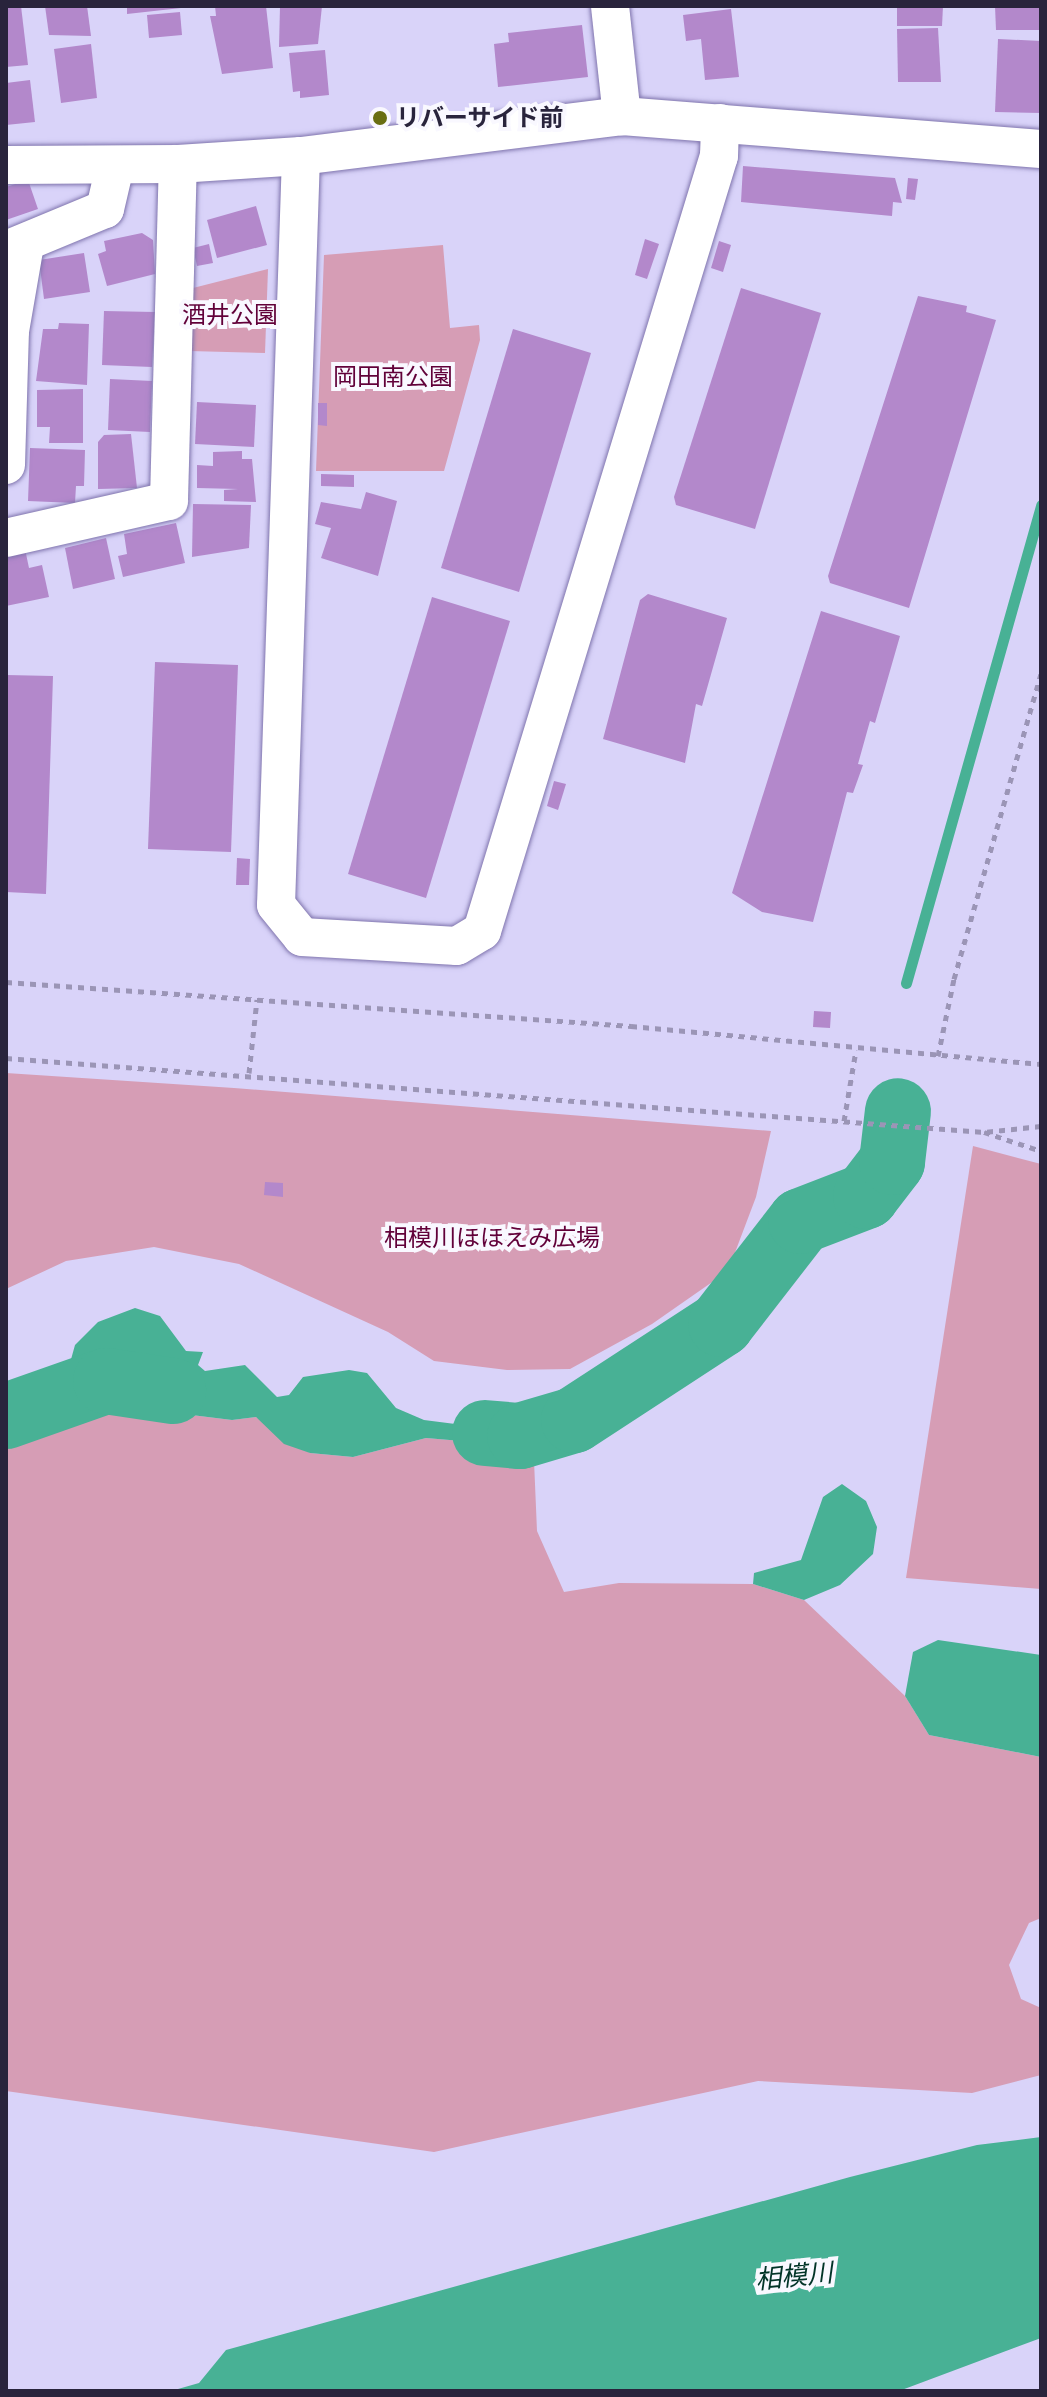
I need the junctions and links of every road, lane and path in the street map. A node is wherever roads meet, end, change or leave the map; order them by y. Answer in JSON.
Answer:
{"nodes":[{"id":1,"x":610,"y":6,"type":"edge"},
{"id":2,"x":622,"y":116,"type":"junction"},
{"id":3,"x":720,"y":123,"type":"junction"},
{"id":4,"x":1041,"y":149,"type":"edge"},
{"id":5,"x":301,"y":156,"type":"junction"},
{"id":6,"x":178,"y":164,"type":"junction"},
{"id":7,"x":6,"y":165,"type":"edge"},
{"id":8,"x":115,"y":166,"type":"junction"},
{"id":9,"x":15,"y":247,"type":"edge"},
{"id":10,"x":6,"y":465,"type":"edge"},
{"id":11,"x":6,"y":538,"type":"edge"},
{"id":12,"x":1041,"y":674,"type":"edge"},
{"id":13,"x":6,"y":982,"type":"edge"},
{"id":14,"x":257,"y":999,"type":"junction"},
{"id":15,"x":856,"y":1050,"type":"junction"},
{"id":16,"x":938,"y":1056,"type":"junction"},
{"id":17,"x":6,"y":1058,"type":"edge"},
{"id":18,"x":1041,"y":1064,"type":"edge"},
{"id":19,"x":249,"y":1073,"type":"junction"},
{"id":20,"x":844,"y":1121,"type":"junction"},
{"id":21,"x":1041,"y":1126,"type":"edge"},
{"id":22,"x":984,"y":1132,"type":"junction"},
{"id":23,"x":1041,"y":1151,"type":"edge"}],
"edges":[{"from":1,"to":2,"type":"street"},
{"from":2,"to":3,"type":"street"},
{"from":2,"to":5,"type":"street"},
{"from":3,"to":4,"type":"street"},
{"from":3,"to":5,"type":"street"},
{"from":5,"to":6,"type":"street"},
{"from":6,"to":8,"type":"street"},
{"from":6,"to":11,"type":"street"},
{"from":7,"to":8,"type":"street"},
{"from":8,"to":9,"type":"street"},
{"from":9,"to":10,"type":"street"},
{"from":12,"to":16,"type":"path"},
{"from":13,"to":14,"type":"path"},
{"from":14,"to":15,"type":"path"},
{"from":14,"to":19,"type":"path"},
{"from":15,"to":16,"type":"path"},
{"from":15,"to":20,"type":"path"},
{"from":16,"to":18,"type":"path"},
{"from":17,"to":19,"type":"path"},
{"from":19,"to":20,"type":"path"},
{"from":20,"to":22,"type":"path"},
{"from":21,"to":22,"type":"path"},
{"from":22,"to":23,"type":"path"}]}
